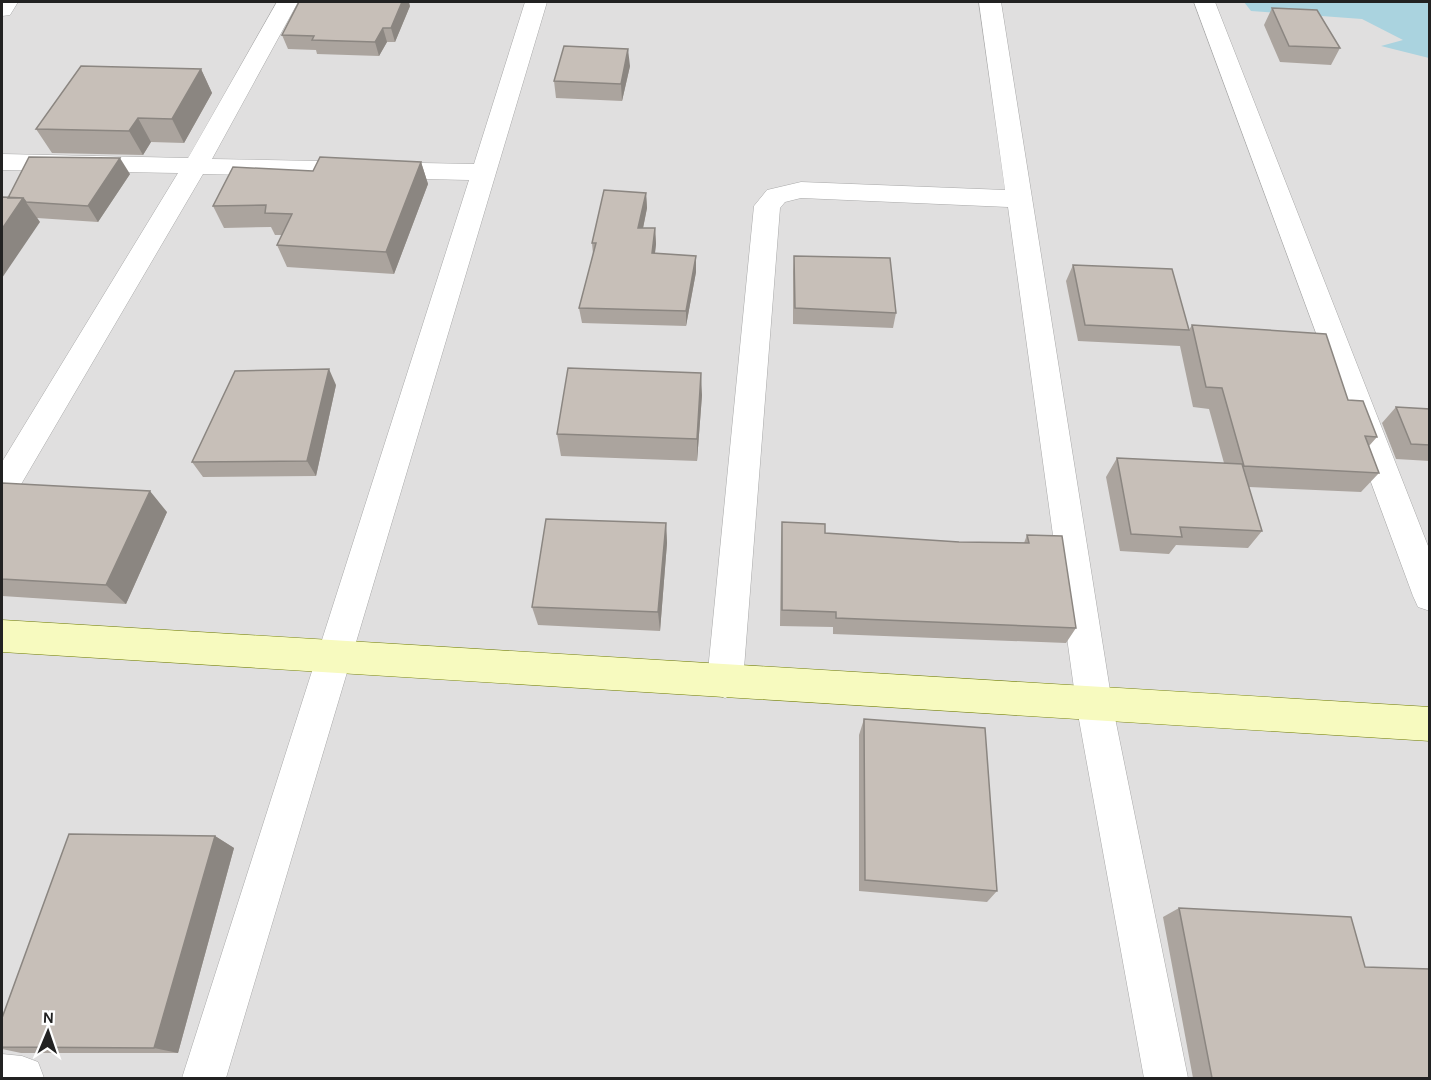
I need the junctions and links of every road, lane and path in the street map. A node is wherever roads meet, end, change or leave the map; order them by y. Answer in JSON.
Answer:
{"nodes":[{"id":1,"x":8,"y":2,"type":"edge"},
{"id":2,"x":287,"y":2,"type":"edge"},
{"id":3,"x":536,"y":2,"type":"edge"},
{"id":4,"x":990,"y":2,"type":"edge"},
{"id":5,"x":1204,"y":2,"type":"edge"},
{"id":6,"x":2,"y":10,"type":"edge"},
{"id":7,"x":2,"y":162,"type":"edge"},
{"id":8,"x":196,"y":165,"type":"junction"},
{"id":9,"x":483,"y":172,"type":"junction"},
{"id":10,"x":1021,"y":199,"type":"junction"},
{"id":11,"x":2,"y":489,"type":"edge"},
{"id":12,"x":1430,"y":596,"type":"edge"},
{"id":13,"x":2,"y":636,"type":"edge"},
{"id":14,"x":334,"y":657,"type":"junction"},
{"id":15,"x":725,"y":681,"type":"junction"},
{"id":16,"x":1094,"y":704,"type":"junction"},
{"id":17,"x":1430,"y":724,"type":"edge"},
{"id":18,"x":2,"y":1076,"type":"edge"},
{"id":19,"x":22,"y":1078,"type":"edge"},
{"id":20,"x":204,"y":1078,"type":"edge"},
{"id":21,"x":1166,"y":1078,"type":"edge"}],
"edges":[{"from":1,"to":6,"type":"street"},
{"from":2,"to":8,"type":"street"},
{"from":3,"to":9,"type":"street"},
{"from":4,"to":10,"type":"street"},
{"from":5,"to":12,"type":"street"},
{"from":7,"to":8,"type":"street"},
{"from":8,"to":9,"type":"street"},
{"from":8,"to":11,"type":"street"},
{"from":9,"to":14,"type":"street"},
{"from":10,"to":15,"type":"street"},
{"from":10,"to":16,"type":"street"},
{"from":13,"to":14,"type":"street"},
{"from":14,"to":15,"type":"street"},
{"from":14,"to":20,"type":"street"},
{"from":15,"to":16,"type":"street"},
{"from":16,"to":17,"type":"street"},
{"from":16,"to":21,"type":"street"},
{"from":18,"to":19,"type":"street"}]}
